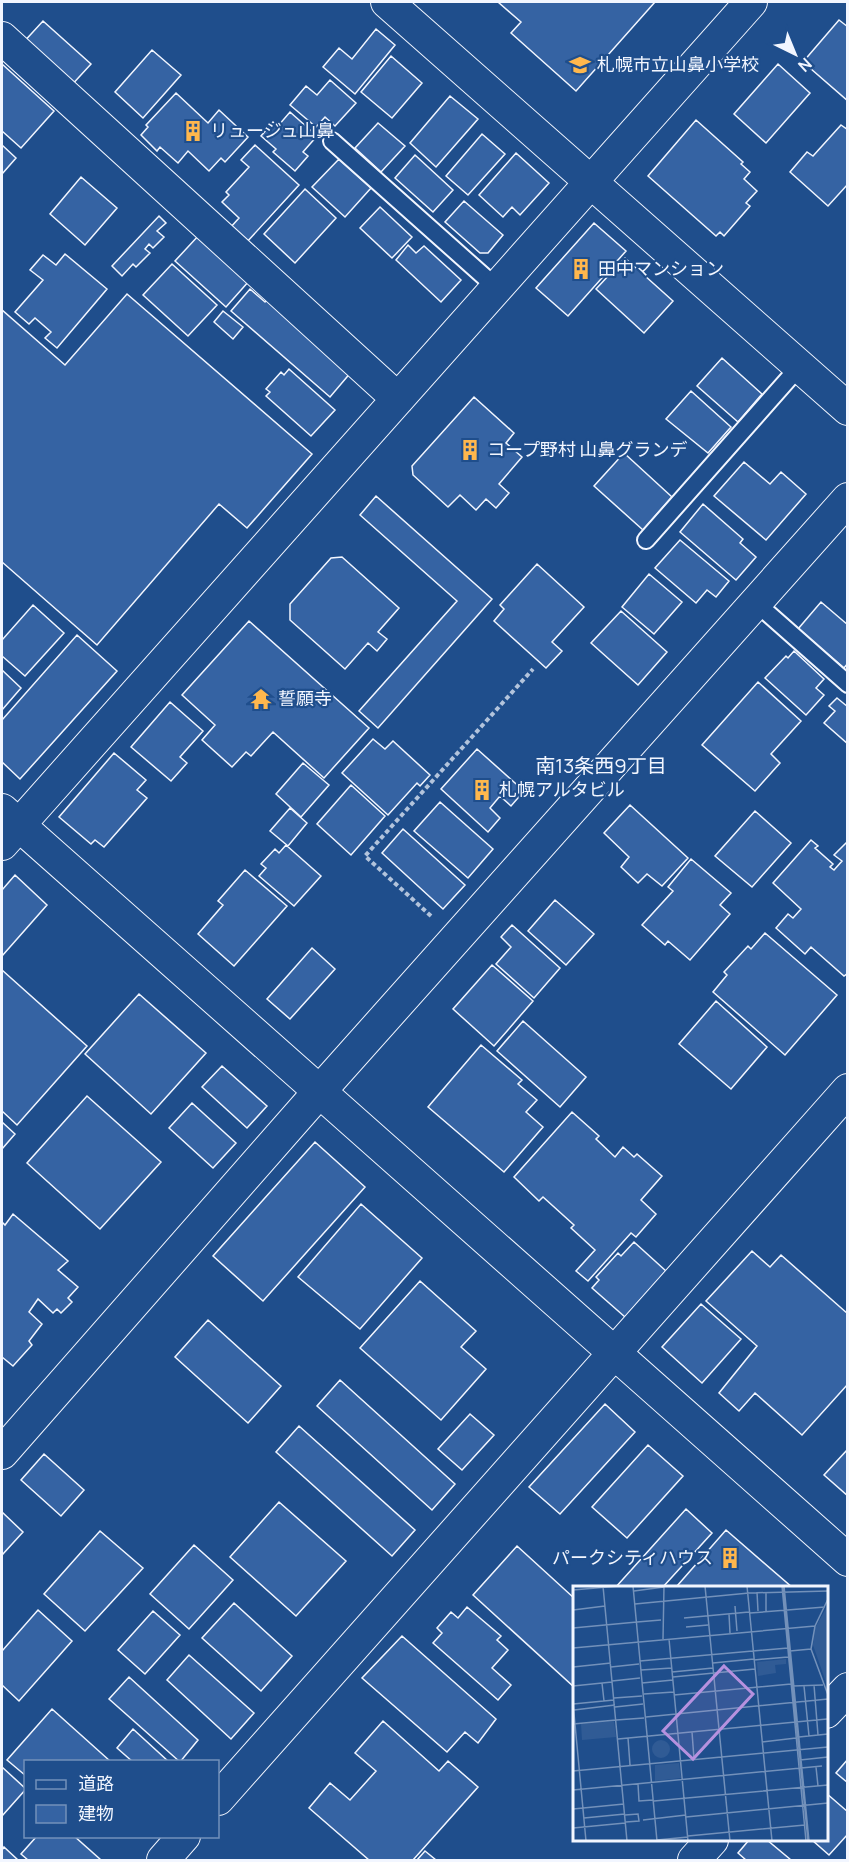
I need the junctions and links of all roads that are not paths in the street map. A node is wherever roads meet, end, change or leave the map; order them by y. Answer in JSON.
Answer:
{"nodes":[{"id":1,"x":387,"y":2,"type":"edge"},
{"id":2,"x":750,"y":2,"type":"edge"},
{"id":3,"x":2,"y":38,"type":"edge"},
{"id":4,"x":332,"y":141,"type":"dead end"},
{"id":5,"x":591,"y":182,"type":"junction"},
{"id":6,"x":497,"y":288,"type":"junction"},
{"id":7,"x":800,"y":367,"type":"junction"},
{"id":8,"x":398,"y":399,"type":"junction"},
{"id":9,"x":848,"y":409,"type":"edge"},
{"id":10,"x":848,"y":499,"type":"edge"},
{"id":11,"x":646,"y":540,"type":"dead end"},
{"id":12,"x":755,"y":602,"type":"junction"},
{"id":13,"x":848,"y":684,"type":"edge"},
{"id":14,"x":7,"y":826,"type":"edge"},
{"id":15,"x":848,"y":1090,"type":"edge"},
{"id":16,"x":319,"y":1092,"type":"junction"},
{"id":17,"x":613,"y":1353,"type":"junction"},
{"id":18,"x":2,"y":1453,"type":"edge"},
{"id":19,"x":848,"y":1560,"type":"edge"},
{"id":20,"x":848,"y":1689,"type":"edge"},
{"id":21,"x":828,"y":1710,"type":"edge"},
{"id":22,"x":219,"y":1798,"type":"edge"},
{"id":23,"x":182,"y":1838,"type":"edge"},
{"id":24,"x":710,"y":1841,"type":"edge"},
{"id":25,"x":163,"y":1860,"type":"edge"},
{"id":26,"x":694,"y":1860,"type":"edge"}],
"edges":[{"from":1,"to":5,"type":"street"},
{"from":2,"to":5,"type":"street"},
{"from":3,"to":8,"type":"street"},
{"from":4,"to":6,"type":"lane"},
{"from":5,"to":6,"type":"street"},
{"from":5,"to":7,"type":"street"},
{"from":6,"to":8,"type":"street"},
{"from":7,"to":9,"type":"street"},
{"from":7,"to":11,"type":"lane"},
{"from":8,"to":14,"type":"street"},
{"from":10,"to":12,"type":"street"},
{"from":12,"to":13,"type":"lane"},
{"from":12,"to":16,"type":"street"},
{"from":14,"to":16,"type":"street"},
{"from":15,"to":17,"type":"street"},
{"from":16,"to":17,"type":"street"},
{"from":16,"to":18,"type":"street"},
{"from":17,"to":19,"type":"street"},
{"from":17,"to":22,"type":"street"},
{"from":20,"to":21,"type":"street"},
{"from":23,"to":25,"type":"street"},
{"from":24,"to":26,"type":"street"}]}
